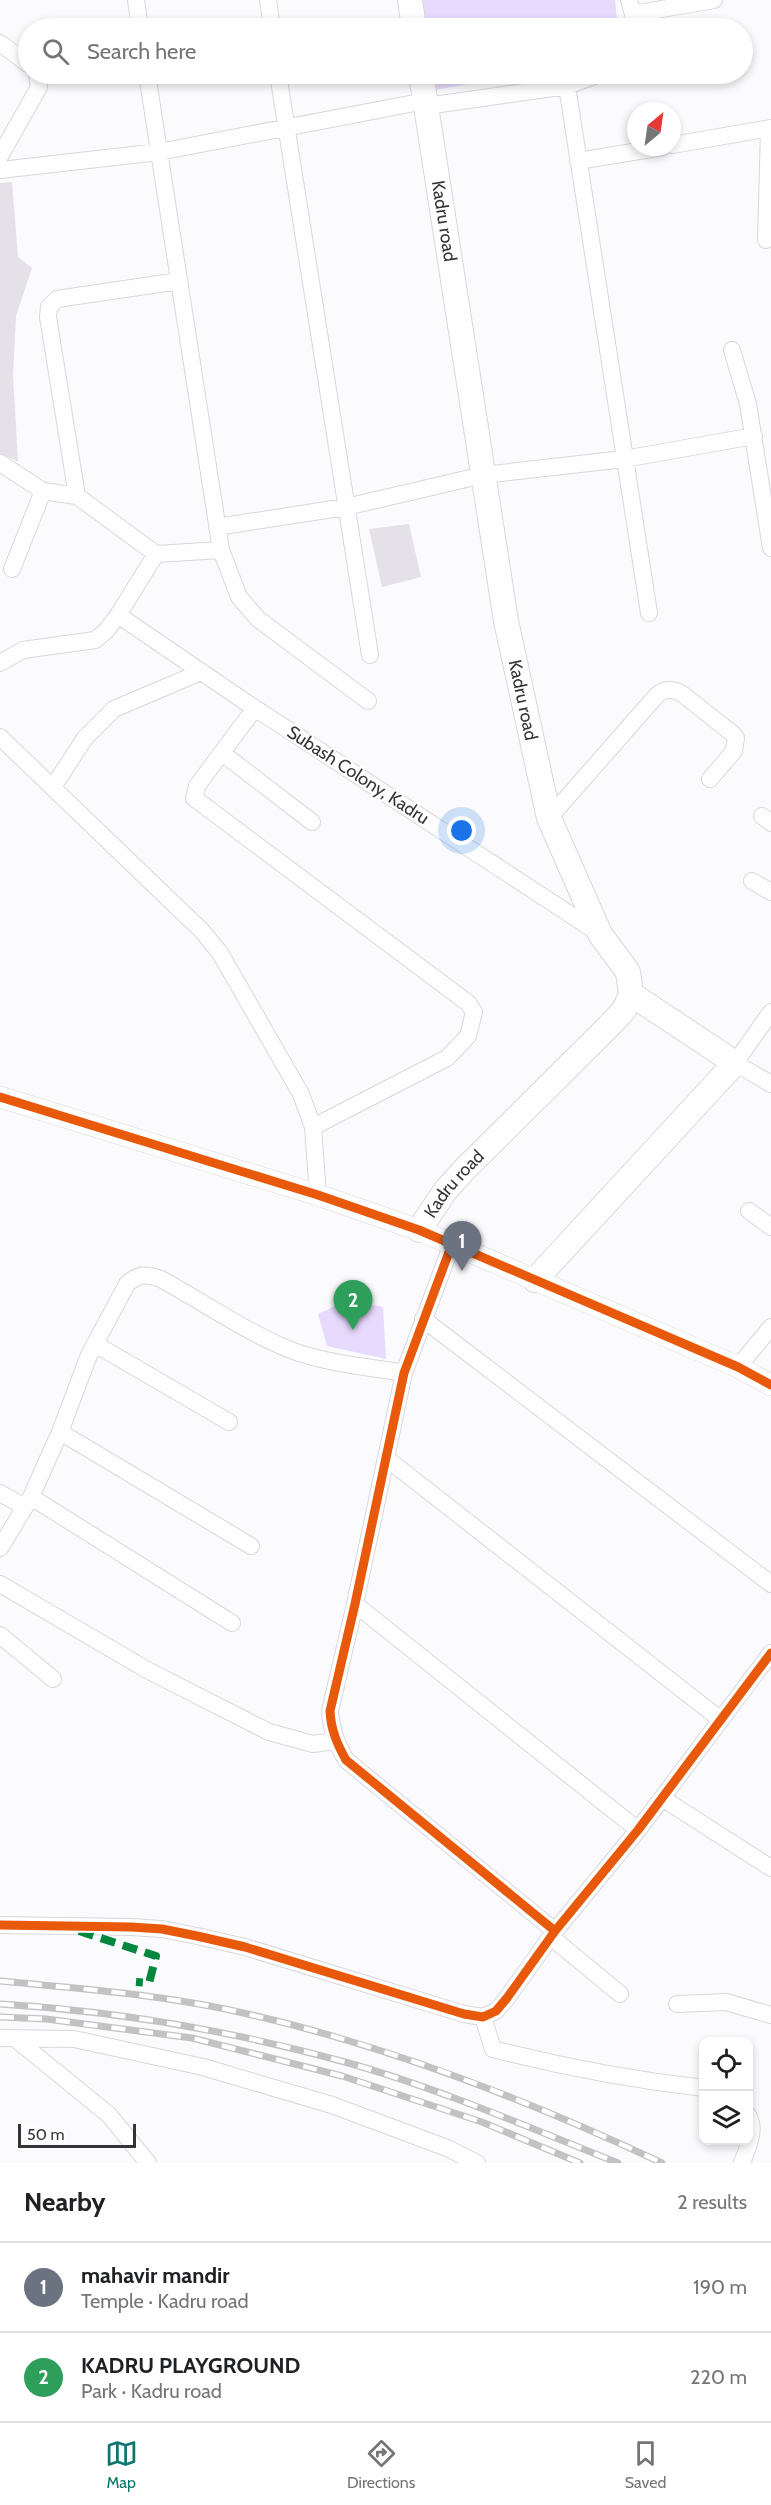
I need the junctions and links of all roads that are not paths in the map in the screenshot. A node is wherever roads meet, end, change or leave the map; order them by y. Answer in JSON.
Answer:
{"nodes":[{"id":1,"x":136,"y":0,"type":"edge"},
{"id":2,"x":268,"y":0,"type":"edge"},
{"id":3,"x":410,"y":0,"type":"edge"},
{"id":4,"x":714,"y":0,"type":"edge"},
{"id":5,"x":632,"y":14,"type":"edge"},
{"id":6,"x":139,"y":18,"type":"edge"},
{"id":7,"x":271,"y":18,"type":"edge"},
{"id":8,"x":413,"y":18,"type":"edge"},
{"id":9,"x":0,"y":43,"type":"edge"},
{"id":10,"x":18,"y":56,"type":"edge"},
{"id":11,"x":39,"y":84,"type":"edge"},
{"id":12,"x":149,"y":84,"type":"edge"},
{"id":13,"x":280,"y":84,"type":"edge"},
{"id":14,"x":423,"y":84,"type":"edge"},
{"id":15,"x":572,"y":84,"type":"edge"},
{"id":16,"x":567,"y":86,"type":"junction"},
{"id":17,"x":426,"y":104,"type":"junction"},
{"id":18,"x":286,"y":127,"type":"junction"},
{"id":19,"x":770,"y":129,"type":"edge"},
{"id":20,"x":681,"y":144,"type":"edge"},
{"id":21,"x":159,"y":152,"type":"junction"},
{"id":22,"x":627,"y":153,"type":"edge"},
{"id":23,"x":0,"y":156,"type":"edge"},
{"id":24,"x":578,"y":161,"type":"junction"},
{"id":25,"x":0,"y":170,"type":"edge"},
{"id":26,"x":766,"y":240,"type":"dead end"},
{"id":27,"x":179,"y":281,"type":"junction"},
{"id":28,"x":732,"y":350,"type":"dead end"},
{"id":29,"x":754,"y":436,"type":"junction"},
{"id":30,"x":624,"y":459,"type":"junction"},
{"id":31,"x":0,"y":463,"type":"edge"},
{"id":32,"x":483,"y":475,"type":"junction"},
{"id":33,"x":43,"y":491,"type":"junction"},
{"id":34,"x":77,"y":496,"type":"junction"},
{"id":35,"x":346,"y":507,"type":"junction"},
{"id":36,"x":217,"y":527,"type":"junction"},
{"id":37,"x":771,"y":548,"type":"edge"},
{"id":38,"x":221,"y":550,"type":"junction"},
{"id":39,"x":156,"y":554,"type":"junction"},
{"id":40,"x":12,"y":569,"type":"dead end"},
{"id":41,"x":649,"y":613,"type":"dead end"},
{"id":42,"x":118,"y":615,"type":"junction"},
{"id":43,"x":370,"y":655,"type":"dead end"},
{"id":44,"x":0,"y":663,"type":"edge"},
{"id":45,"x":201,"y":672,"type":"junction"},
{"id":46,"x":368,"y":701,"type":"dead end"},
{"id":47,"x":255,"y":708,"type":"junction"},
{"id":48,"x":0,"y":737,"type":"edge"},
{"id":49,"x":222,"y":753,"type":"junction"},
{"id":50,"x":710,"y":779,"type":"dead end"},
{"id":51,"x":54,"y":787,"type":"junction"},
{"id":52,"x":549,"y":818,"type":"junction"},
{"id":53,"x":312,"y":822,"type":"dead end"},
{"id":54,"x":752,"y":881,"type":"dead end"},
{"id":55,"x":771,"y":892,"type":"edge"},
{"id":56,"x":600,"y":934,"type":"junction"},
{"id":57,"x":631,"y":994,"type":"junction"},
{"id":58,"x":771,"y":1012,"type":"edge"},
{"id":59,"x":735,"y":1063,"type":"junction"},
{"id":60,"x":771,"y":1084,"type":"edge"},
{"id":61,"x":0,"y":1097,"type":"edge"},
{"id":62,"x":313,"y":1127,"type":"junction"},
{"id":63,"x":318,"y":1196,"type":"junction"},
{"id":64,"x":749,"y":1211,"type":"dead end"},
{"id":65,"x":771,"y":1227,"type":"edge"},
{"id":66,"x":419,"y":1230,"type":"junction"},
{"id":67,"x":452,"y":1244,"type":"junction"},
{"id":68,"x":535,"y":1280,"type":"junction"},
{"id":69,"x":423,"y":1319,"type":"junction"},
{"id":70,"x":771,"y":1327,"type":"edge"},
{"id":71,"x":95,"y":1344,"type":"junction"},
{"id":72,"x":738,"y":1367,"type":"junction"},
{"id":73,"x":404,"y":1372,"type":"junction"},
{"id":74,"x":771,"y":1385,"type":"edge"},
{"id":75,"x":229,"y":1422,"type":"dead end"},
{"id":76,"x":60,"y":1432,"type":"junction"},
{"id":77,"x":386,"y":1458,"type":"junction"},
{"id":78,"x":0,"y":1493,"type":"edge"},
{"id":79,"x":28,"y":1502,"type":"junction"},
{"id":80,"x":251,"y":1546,"type":"dead end"},
{"id":81,"x":0,"y":1548,"type":"edge"},
{"id":82,"x":0,"y":1584,"type":"edge"},
{"id":83,"x":771,"y":1584,"type":"edge"},
{"id":84,"x":356,"y":1604,"type":"junction"},
{"id":85,"x":232,"y":1623,"type":"dead end"},
{"id":86,"x":0,"y":1635,"type":"edge"},
{"id":87,"x":769,"y":1660,"type":"edge"},
{"id":88,"x":53,"y":1679,"type":"dead end"},
{"id":89,"x":721,"y":1720,"type":"junction"},
{"id":90,"x":335,"y":1741,"type":"junction"},
{"id":91,"x":662,"y":1798,"type":"junction"},
{"id":92,"x":638,"y":1830,"type":"junction"},
{"id":93,"x":770,"y":1867,"type":"edge"},
{"id":94,"x":0,"y":1925,"type":"edge"},
{"id":95,"x":553,"y":1934,"type":"junction"},
{"id":96,"x":620,"y":1994,"type":"dead end"},
{"id":97,"x":677,"y":2004,"type":"dead end"},
{"id":98,"x":771,"y":2015,"type":"edge"},
{"id":99,"x":483,"y":2017,"type":"junction"},
{"id":100,"x":0,"y":2038,"type":"edge"},
{"id":101,"x":17,"y":2040,"type":"junction"},
{"id":102,"x":699,"y":2087,"type":"edge"},
{"id":103,"x":749,"y":2145,"type":"edge"},
{"id":104,"x":148,"y":2163,"type":"edge"},
{"id":105,"x":477,"y":2163,"type":"edge"},
{"id":106,"x":742,"y":2163,"type":"edge"}],
"edges":[{"from":1,"to":6,"type":"street"},
{"from":2,"to":7,"type":"street"},
{"from":3,"to":8,"type":"main road"},
{"from":4,"to":5,"type":"street"},
{"from":9,"to":10,"type":"street"},
{"from":11,"to":23,"type":"street"},
{"from":12,"to":21,"type":"street"},
{"from":13,"to":18,"type":"street"},
{"from":14,"to":17,"type":"main road","name":"Kadru road"},
{"from":15,"to":16,"type":"street"},
{"from":16,"to":17,"type":"street"},
{"from":16,"to":24,"type":"street"},
{"from":17,"to":18,"type":"street"},
{"from":17,"to":32,"type":"main road","name":"Kadru road"},
{"from":18,"to":21,"type":"street"},
{"from":18,"to":35,"type":"street"},
{"from":19,"to":20,"type":"street"},
{"from":19,"to":26,"type":"street"},
{"from":21,"to":25,"type":"street"},
{"from":21,"to":27,"type":"street"},
{"from":22,"to":24,"type":"street"},
{"from":24,"to":30,"type":"street"},
{"from":27,"to":34,"type":"street"},
{"from":27,"to":36,"type":"street"},
{"from":28,"to":29,"type":"street"},
{"from":29,"to":30,"type":"street"},
{"from":29,"to":37,"type":"street"},
{"from":30,"to":32,"type":"street"},
{"from":30,"to":41,"type":"street"},
{"from":31,"to":33,"type":"street"},
{"from":32,"to":35,"type":"street"},
{"from":32,"to":52,"type":"main road","name":"Kadru road"},
{"from":33,"to":34,"type":"street"},
{"from":33,"to":40,"type":"street"},
{"from":34,"to":39,"type":"street"},
{"from":35,"to":36,"type":"street"},
{"from":35,"to":43,"type":"street"},
{"from":36,"to":38,"type":"street"},
{"from":38,"to":39,"type":"street"},
{"from":38,"to":46,"type":"street"},
{"from":39,"to":42,"type":"street"},
{"from":42,"to":44,"type":"street"},
{"from":42,"to":45,"type":"street","name":"Subash Colony, Kadru"},
{"from":45,"to":47,"type":"street","name":"Subash Colony, Kadru"},
{"from":45,"to":51,"type":"street"},
{"from":47,"to":49,"type":"street"},
{"from":47,"to":56,"type":"street","name":"Subash Colony, Kadru"},
{"from":48,"to":51,"type":"street"},
{"from":49,"to":53,"type":"street"},
{"from":49,"to":62,"type":"street"},
{"from":50,"to":52,"type":"street"},
{"from":51,"to":62,"type":"street"},
{"from":52,"to":56,"type":"main road","name":"Kadru road"},
{"from":54,"to":55,"type":"street"},
{"from":56,"to":57,"type":"main road","name":"Kadru road"},
{"from":57,"to":59,"type":"main road"},
{"from":57,"to":66,"type":"main road","name":"Kadru road"},
{"from":58,"to":59,"type":"street"},
{"from":59,"to":60,"type":"street"},
{"from":59,"to":68,"type":"main road"},
{"from":61,"to":63,"type":"street"},
{"from":62,"to":63,"type":"street"},
{"from":63,"to":66,"type":"street"},
{"from":64,"to":65,"type":"street"},
{"from":66,"to":67,"type":"street"},
{"from":67,"to":68,"type":"street"},
{"from":67,"to":69,"type":"street"},
{"from":68,"to":72,"type":"street"},
{"from":69,"to":73,"type":"street"},
{"from":69,"to":83,"type":"street"},
{"from":70,"to":72,"type":"street"},
{"from":71,"to":73,"type":"street"},
{"from":71,"to":75,"type":"street"},
{"from":71,"to":76,"type":"street"},
{"from":72,"to":74,"type":"street"},
{"from":73,"to":77,"type":"street"},
{"from":76,"to":79,"type":"street"},
{"from":76,"to":80,"type":"street"},
{"from":77,"to":84,"type":"street"},
{"from":77,"to":89,"type":"street"},
{"from":78,"to":79,"type":"street"},
{"from":79,"to":81,"type":"street"},
{"from":79,"to":85,"type":"street"},
{"from":82,"to":90,"type":"street"},
{"from":84,"to":90,"type":"street"},
{"from":84,"to":92,"type":"street"},
{"from":86,"to":88,"type":"street"},
{"from":87,"to":89,"type":"street"},
{"from":89,"to":91,"type":"street"},
{"from":90,"to":95,"type":"street"},
{"from":91,"to":92,"type":"street"},
{"from":91,"to":93,"type":"street"},
{"from":92,"to":95,"type":"street"},
{"from":94,"to":99,"type":"street"},
{"from":95,"to":96,"type":"street"},
{"from":95,"to":99,"type":"street"},
{"from":97,"to":98,"type":"street"},
{"from":99,"to":102,"type":"street"},
{"from":100,"to":101,"type":"street"},
{"from":101,"to":104,"type":"street"},
{"from":101,"to":105,"type":"street"},
{"from":103,"to":106,"type":"street"}]}
